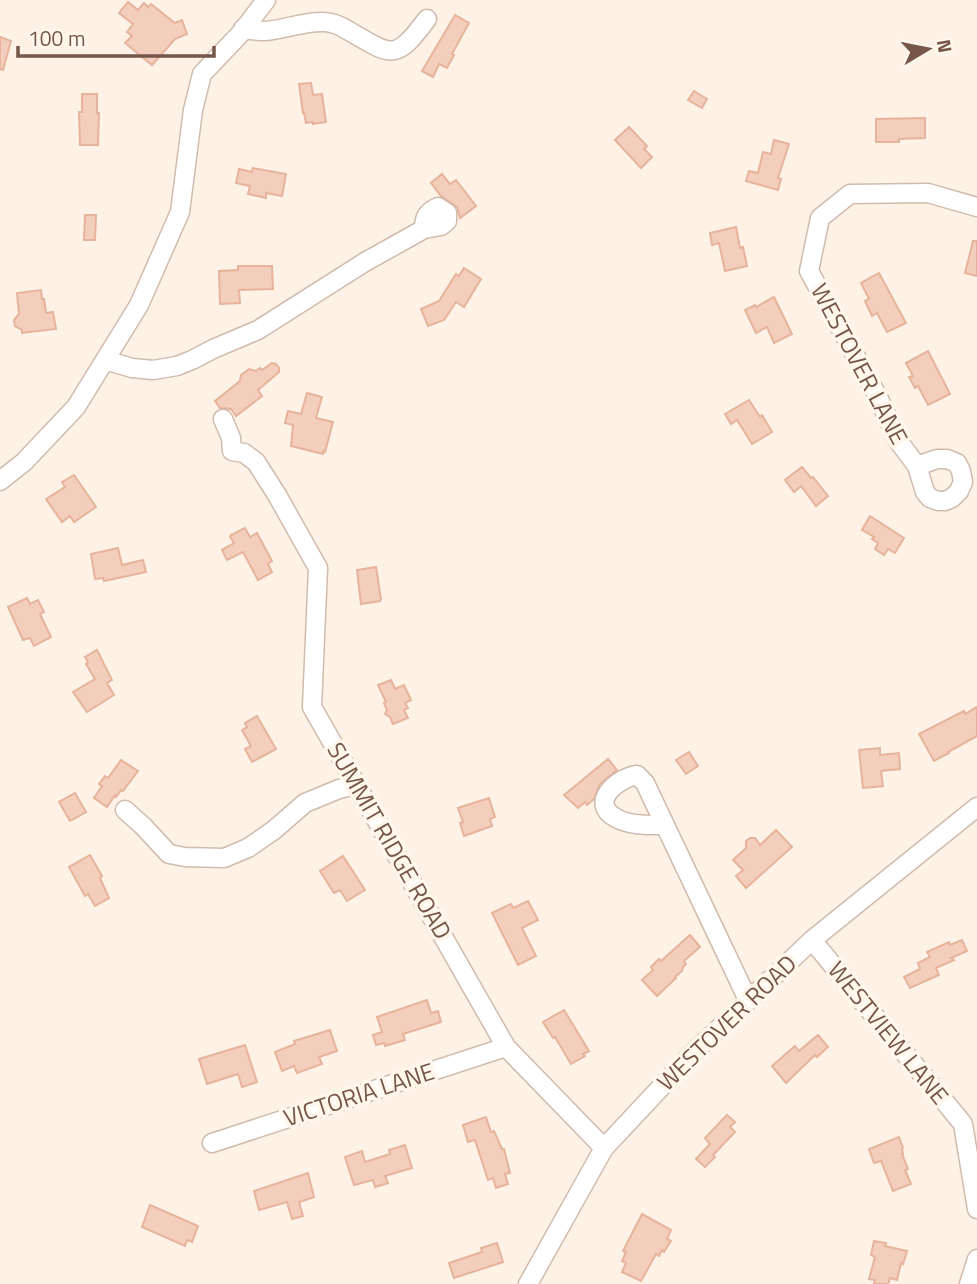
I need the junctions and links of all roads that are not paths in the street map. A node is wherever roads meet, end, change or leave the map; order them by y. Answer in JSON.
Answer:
{"nodes":[{"id":1,"x":266,"y":0,"type":"edge"},
{"id":2,"x":427,"y":19,"type":"dead end"},
{"id":3,"x":243,"y":29,"type":"junction"},
{"id":4,"x":977,"y":207,"type":"edge"},
{"id":5,"x":424,"y":229,"type":"dead end"},
{"id":6,"x":105,"y":360,"type":"junction"},
{"id":7,"x":223,"y":419,"type":"dead end"},
{"id":8,"x":917,"y":466,"type":"dead end"},
{"id":9,"x":0,"y":481,"type":"edge"},
{"id":10,"x":356,"y":785,"type":"junction"},
{"id":11,"x":977,"y":807,"type":"edge"},
{"id":12,"x":125,"y":810,"type":"dead end"},
{"id":13,"x":665,"y":825,"type":"dead end"},
{"id":14,"x":812,"y":940,"type":"junction"},
{"id":15,"x":748,"y":1000,"type":"junction"},
{"id":16,"x":506,"y":1047,"type":"junction"},
{"id":17,"x":212,"y":1143,"type":"dead end"},
{"id":18,"x":604,"y":1148,"type":"junction"},
{"id":19,"x":977,"y":1209,"type":"edge"},
{"id":20,"x":977,"y":1259,"type":"edge"},
{"id":21,"x":528,"y":1284,"type":"edge"},
{"id":22,"x":969,"y":1284,"type":"edge"}],
"edges":[{"from":1,"to":3,"type":"street"},
{"from":2,"to":3,"type":"street"},
{"from":3,"to":6,"type":"street"},
{"from":4,"to":8,"type":"street","name":"WESTOVER LANE"},
{"from":5,"to":6,"type":"street"},
{"from":6,"to":9,"type":"street"},
{"from":7,"to":10,"type":"street","name":"SUMMIT RIDGE ROAD"},
{"from":10,"to":12,"type":"street"},
{"from":10,"to":16,"type":"street","name":"SUMMIT RIDGE ROAD"},
{"from":11,"to":14,"type":"street","name":"WESTOVER ROAD"},
{"from":13,"to":15,"type":"street"},
{"from":14,"to":15,"type":"street","name":"WESTOVER ROAD"},
{"from":14,"to":19,"type":"street","name":"WESTVIEW LANE"},
{"from":15,"to":18,"type":"street","name":"WESTOVER ROAD"},
{"from":16,"to":17,"type":"street","name":"VICTORIA LANE"},
{"from":16,"to":18,"type":"street","name":"SUMMIT RIDGE ROAD"},
{"from":18,"to":21,"type":"street","name":"WESTOVER ROAD"},
{"from":20,"to":22,"type":"street"}]}
